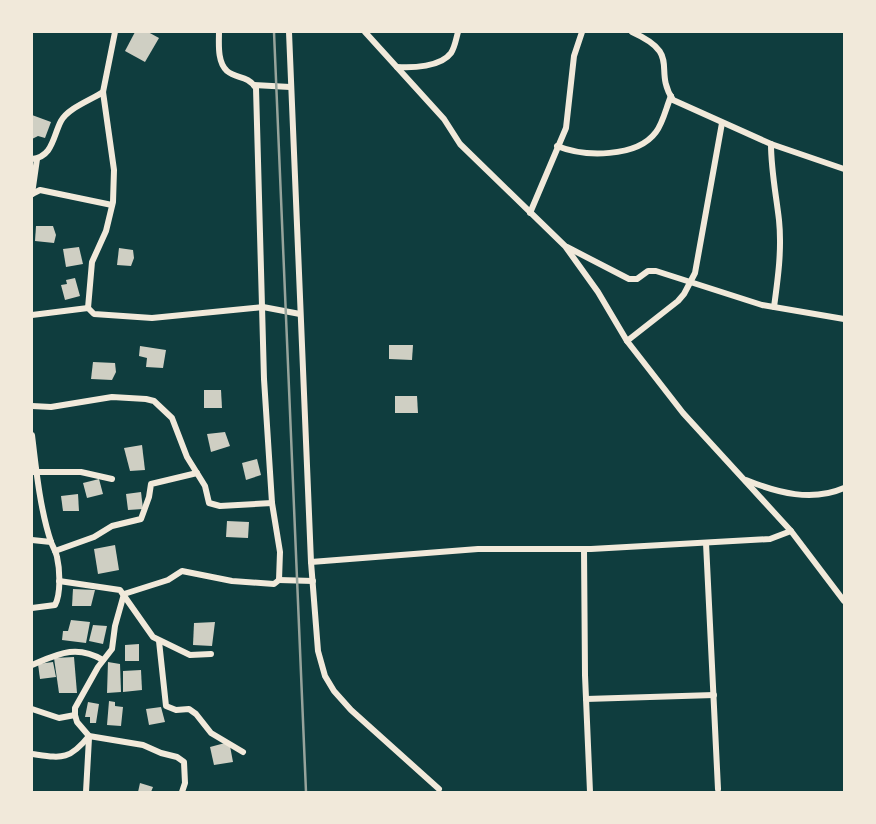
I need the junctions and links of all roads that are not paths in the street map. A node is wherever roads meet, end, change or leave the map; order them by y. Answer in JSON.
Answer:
{"nodes":[{"id":1,"x":116,"y":32,"type":"edge"},
{"id":2,"x":219,"y":32,"type":"edge"},
{"id":3,"x":289,"y":32,"type":"edge"},
{"id":4,"x":365,"y":32,"type":"edge"},
{"id":5,"x":458,"y":32,"type":"edge"},
{"id":6,"x":582,"y":32,"type":"edge"},
{"id":7,"x":632,"y":32,"type":"edge"},
{"id":8,"x":397,"y":67,"type":"junction"},
{"id":9,"x":254,"y":85,"type":"junction"},
{"id":10,"x":290,"y":87,"type":"junction"},
{"id":11,"x":103,"y":92,"type":"junction"},
{"id":12,"x":671,"y":96,"type":"junction"},
{"id":13,"x":722,"y":123,"type":"junction"},
{"id":14,"x":771,"y":144,"type":"junction"},
{"id":15,"x":557,"y":145,"type":"junction"},
{"id":16,"x":34,"y":159,"type":"edge"},
{"id":17,"x":845,"y":169,"type":"edge"},
{"id":18,"x":32,"y":194,"type":"edge"},
{"id":19,"x":112,"y":205,"type":"junction"},
{"id":20,"x":530,"y":213,"type":"junction"},
{"id":21,"x":565,"y":246,"type":"junction"},
{"id":22,"x":690,"y":282,"type":"junction"},
{"id":23,"x":263,"y":307,"type":"junction"},
{"id":24,"x":774,"y":307,"type":"junction"},
{"id":25,"x":88,"y":309,"type":"junction"},
{"id":26,"x":300,"y":314,"type":"junction"},
{"id":27,"x":32,"y":315,"type":"edge"},
{"id":28,"x":845,"y":319,"type":"edge"},
{"id":29,"x":627,"y":341,"type":"junction"},
{"id":30,"x":32,"y":406,"type":"edge"},
{"id":31,"x":32,"y":435,"type":"edge"},
{"id":32,"x":34,"y":472,"type":"edge"},
{"id":33,"x":197,"y":473,"type":"junction"},
{"id":34,"x":112,"y":479,"type":"dead end"},
{"id":35,"x":745,"y":479,"type":"junction"},
{"id":36,"x":845,"y":488,"type":"edge"},
{"id":37,"x":272,"y":503,"type":"junction"},
{"id":38,"x":791,"y":531,"type":"junction"},
{"id":39,"x":32,"y":540,"type":"edge"},
{"id":40,"x":51,"y":542,"type":"junction"},
{"id":41,"x":706,"y":543,"type":"junction"},
{"id":42,"x":584,"y":549,"type":"junction"},
{"id":43,"x":55,"y":551,"type":"junction"},
{"id":44,"x":311,"y":562,"type":"junction"},
{"id":45,"x":279,"y":580,"type":"junction"},
{"id":46,"x":59,"y":581,"type":"junction"},
{"id":47,"x":313,"y":581,"type":"junction"},
{"id":48,"x":124,"y":594,"type":"junction"},
{"id":49,"x":845,"y":601,"type":"edge"},
{"id":50,"x":32,"y":608,"type":"edge"},
{"id":51,"x":159,"y":641,"type":"junction"},
{"id":52,"x":211,"y":654,"type":"dead end"},
{"id":53,"x":103,"y":660,"type":"junction"},
{"id":54,"x":32,"y":665,"type":"edge"},
{"id":55,"x":714,"y":695,"type":"junction"},
{"id":56,"x":586,"y":699,"type":"junction"},
{"id":57,"x":32,"y":709,"type":"edge"},
{"id":58,"x":75,"y":715,"type":"junction"},
{"id":59,"x":89,"y":736,"type":"junction"},
{"id":60,"x":243,"y":752,"type":"dead end"},
{"id":61,"x":32,"y":754,"type":"edge"},
{"id":62,"x":439,"y":789,"type":"dead end"},
{"id":63,"x":718,"y":789,"type":"dead end"},
{"id":64,"x":86,"y":793,"type":"edge"},
{"id":65,"x":182,"y":793,"type":"edge"},
{"id":66,"x":590,"y":793,"type":"edge"}],
"edges":[{"from":1,"to":11,"type":"street"},
{"from":2,"to":9,"type":"street"},
{"from":3,"to":10,"type":"street"},
{"from":4,"to":8,"type":"street"},
{"from":5,"to":8,"type":"street"},
{"from":6,"to":15,"type":"street"},
{"from":7,"to":12,"type":"street"},
{"from":8,"to":20,"type":"street"},
{"from":9,"to":10,"type":"street"},
{"from":9,"to":23,"type":"street"},
{"from":10,"to":26,"type":"street"},
{"from":11,"to":16,"type":"street"},
{"from":11,"to":19,"type":"street"},
{"from":12,"to":13,"type":"street"},
{"from":12,"to":15,"type":"street"},
{"from":13,"to":14,"type":"street"},
{"from":13,"to":22,"type":"street"},
{"from":14,"to":17,"type":"street"},
{"from":14,"to":24,"type":"street"},
{"from":15,"to":20,"type":"street"},
{"from":16,"to":18,"type":"street"},
{"from":18,"to":19,"type":"street"},
{"from":19,"to":25,"type":"street"},
{"from":20,"to":21,"type":"street"},
{"from":21,"to":22,"type":"street"},
{"from":21,"to":29,"type":"street"},
{"from":22,"to":24,"type":"street"},
{"from":22,"to":29,"type":"street"},
{"from":23,"to":25,"type":"street"},
{"from":23,"to":26,"type":"street"},
{"from":23,"to":37,"type":"street"},
{"from":24,"to":28,"type":"street"},
{"from":25,"to":27,"type":"street"},
{"from":26,"to":44,"type":"street"},
{"from":29,"to":35,"type":"street"},
{"from":30,"to":33,"type":"street"},
{"from":31,"to":32,"type":"street"},
{"from":32,"to":34,"type":"street"},
{"from":32,"to":40,"type":"street"},
{"from":33,"to":37,"type":"street"},
{"from":33,"to":43,"type":"street"},
{"from":35,"to":36,"type":"street"},
{"from":35,"to":38,"type":"street"},
{"from":37,"to":45,"type":"street"},
{"from":38,"to":41,"type":"street"},
{"from":38,"to":49,"type":"street"},
{"from":39,"to":40,"type":"street"},
{"from":40,"to":43,"type":"street"},
{"from":41,"to":42,"type":"street"},
{"from":41,"to":55,"type":"street"},
{"from":42,"to":44,"type":"street"},
{"from":42,"to":56,"type":"street"},
{"from":43,"to":46,"type":"street"},
{"from":44,"to":47,"type":"street"},
{"from":45,"to":47,"type":"street"},
{"from":45,"to":48,"type":"street"},
{"from":46,"to":48,"type":"street"},
{"from":46,"to":50,"type":"street"},
{"from":47,"to":62,"type":"street"},
{"from":48,"to":51,"type":"street"},
{"from":48,"to":53,"type":"street"},
{"from":51,"to":52,"type":"street"},
{"from":51,"to":60,"type":"street"},
{"from":53,"to":54,"type":"street"},
{"from":53,"to":58,"type":"street"},
{"from":55,"to":56,"type":"street"},
{"from":55,"to":63,"type":"street"},
{"from":56,"to":66,"type":"street"},
{"from":57,"to":58,"type":"street"},
{"from":58,"to":59,"type":"street"},
{"from":59,"to":61,"type":"street"},
{"from":59,"to":64,"type":"street"},
{"from":59,"to":65,"type":"street"}]}
